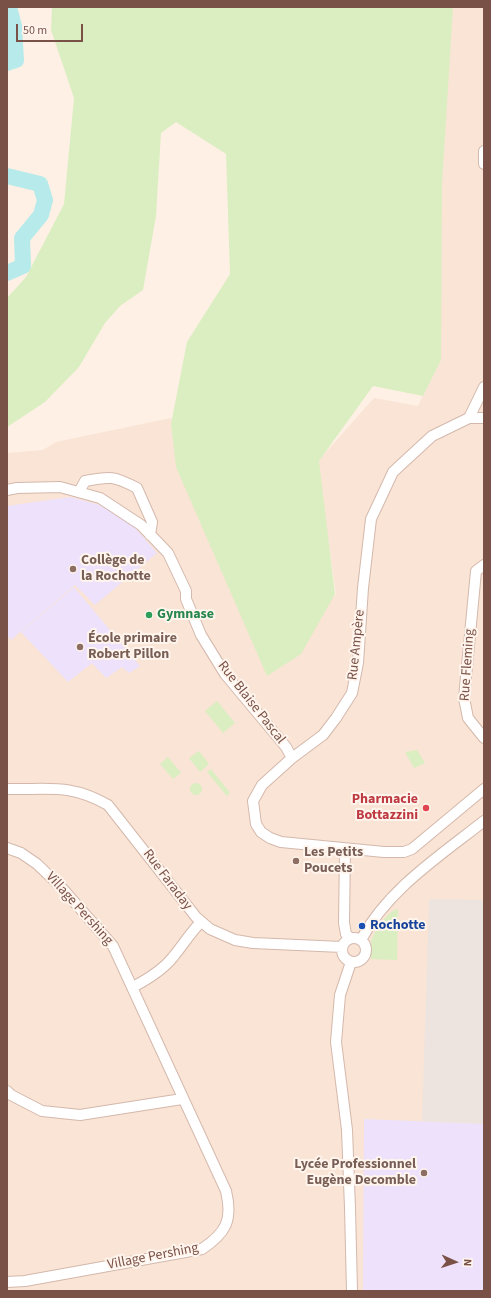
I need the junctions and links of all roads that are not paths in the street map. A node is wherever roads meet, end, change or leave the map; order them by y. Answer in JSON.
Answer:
{"nodes":[{"id":1,"x":484,"y":151,"type":"edge"},
{"id":2,"x":484,"y":164,"type":"edge"},
{"id":3,"x":484,"y":387,"type":"edge"},
{"id":4,"x":469,"y":418,"type":"junction"},
{"id":5,"x":484,"y":418,"type":"edge"},
{"id":6,"x":7,"y":490,"type":"edge"},
{"id":7,"x":79,"y":492,"type":"junction"},
{"id":8,"x":150,"y":535,"type":"junction"},
{"id":9,"x":484,"y":565,"type":"edge"},
{"id":10,"x":484,"y":738,"type":"edge"},
{"id":11,"x":292,"y":758,"type":"junction"},
{"id":12,"x":7,"y":789,"type":"edge"},
{"id":13,"x":484,"y":789,"type":"edge"},
{"id":14,"x":484,"y":821,"type":"edge"},
{"id":15,"x":7,"y":848,"type":"edge"},
{"id":16,"x":345,"y":849,"type":"junction"},
{"id":17,"x":201,"y":922,"type":"junction"},
{"id":18,"x":350,"y":938,"type":"junction"},
{"id":19,"x":361,"y":940,"type":"junction"},
{"id":20,"x":342,"y":947,"type":"junction"},
{"id":21,"x":351,"y":962,"type":"junction"},
{"id":22,"x":133,"y":987,"type":"junction"},
{"id":23,"x":7,"y":1090,"type":"edge"},
{"id":24,"x":182,"y":1099,"type":"junction"},
{"id":25,"x":7,"y":1282,"type":"edge"},
{"id":26,"x":352,"y":1291,"type":"edge"}],
"edges":[{"from":1,"to":2,"type":"street"},
{"from":3,"to":4,"type":"street"},
{"from":4,"to":5,"type":"street","name":"Rue Ampère"},
{"from":4,"to":11,"type":"street","name":"Rue Ampère"},
{"from":6,"to":7,"type":"street","name":"Rue Blaise Pascal"},
{"from":7,"to":8,"type":"street","name":"Rue Blaise Pascal"},
{"from":7,"to":8,"type":"street"},
{"from":8,"to":11,"type":"street","name":"Rue Blaise Pascal"},
{"from":9,"to":10,"type":"street","name":"Rue Fleming"},
{"from":11,"to":16,"type":"street","name":"Rue Ampère"},
{"from":12,"to":17,"type":"street","name":"Rue Faraday"},
{"from":13,"to":16,"type":"street","name":"Rue Ampère"},
{"from":14,"to":19,"type":"street"},
{"from":15,"to":22,"type":"street","name":"Village Pershing"},
{"from":16,"to":18,"type":"street"},
{"from":17,"to":20,"type":"street","name":"Rue Faraday"},
{"from":17,"to":22,"type":"street"},
{"from":18,"to":19,"type":"street"},
{"from":18,"to":20,"type":"street"},
{"from":19,"to":21,"type":"street"},
{"from":20,"to":21,"type":"street"},
{"from":21,"to":26,"type":"street"},
{"from":22,"to":24,"type":"street","name":"Village Pershing"},
{"from":23,"to":24,"type":"street"},
{"from":24,"to":25,"type":"street","name":"Village Pershing"}]}
